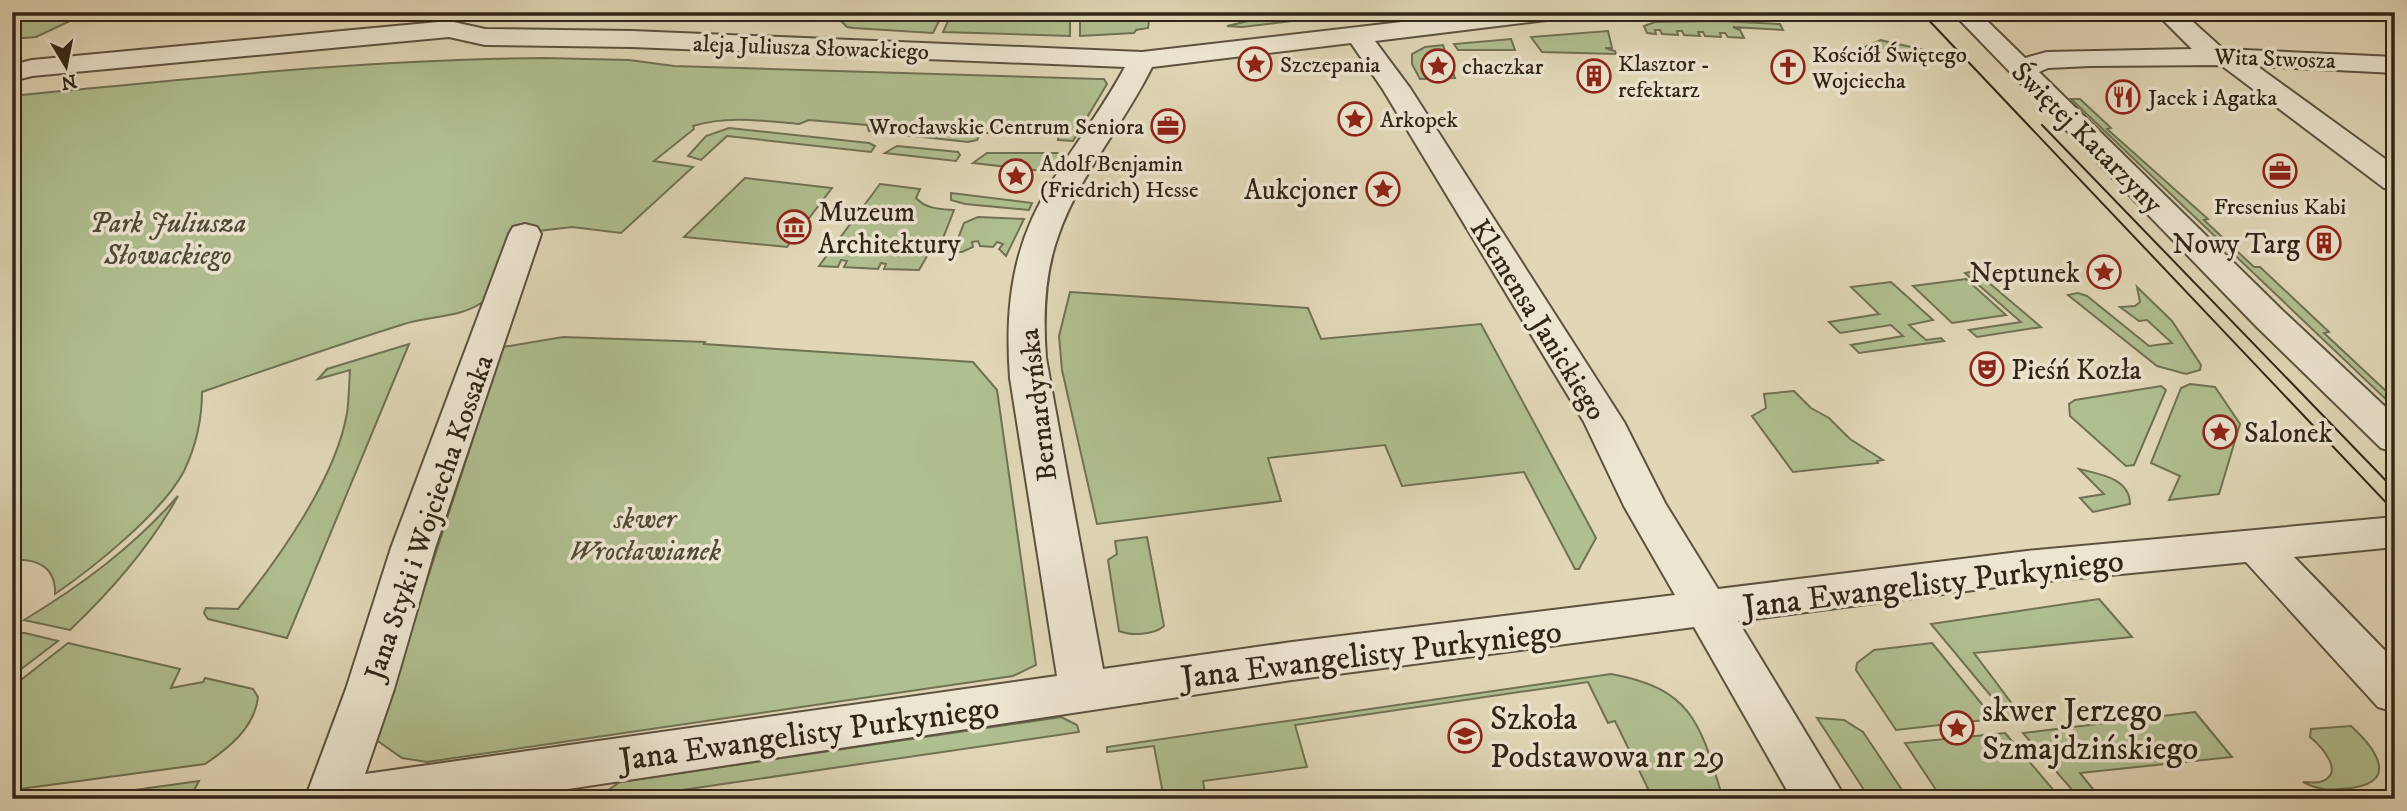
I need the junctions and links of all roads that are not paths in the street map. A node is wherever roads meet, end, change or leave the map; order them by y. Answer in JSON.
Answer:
{"nodes":[{"id":1,"x":506,"y":12,"type":"edge"},
{"id":2,"x":1555,"y":12,"type":"edge"},
{"id":3,"x":2167,"y":12,"type":"edge"},
{"id":4,"x":588,"y":15,"type":"dead end"},
{"id":5,"x":1977,"y":25,"type":"edge"},
{"id":6,"x":449,"y":29,"type":"junction"},
{"id":7,"x":1359,"y":36,"type":"junction"},
{"id":8,"x":632,"y":39,"type":"junction"},
{"id":9,"x":2156,"y":55,"type":"junction"},
{"id":10,"x":2220,"y":55,"type":"junction"},
{"id":11,"x":1142,"y":60,"type":"junction"},
{"id":12,"x":2395,"y":65,"type":"edge"},
{"id":13,"x":22,"y":71,"type":"edge"},
{"id":14,"x":2024,"y":73,"type":"junction"},
{"id":15,"x":2395,"y":181,"type":"edge"},
{"id":16,"x":525,"y":234,"type":"dead end"},
{"id":17,"x":2395,"y":439,"type":"edge"},
{"id":18,"x":2395,"y":531,"type":"edge"},
{"id":19,"x":2258,"y":545,"type":"junction"},
{"id":20,"x":1706,"y":610,"type":"junction"},
{"id":21,"x":1084,"y":692,"type":"junction"},
{"id":22,"x":2395,"y":693,"type":"edge"},
{"id":23,"x":412,"y":794,"type":"edge"},
{"id":24,"x":331,"y":799,"type":"edge"},
{"id":25,"x":350,"y":799,"type":"edge"},
{"id":26,"x":1820,"y":799,"type":"edge"}],
"edges":[{"from":1,"to":6,"type":"street"},
{"from":2,"to":7,"type":"street","name":"aleja Juliusza Słowackiego"},
{"from":3,"to":10,"type":"street"},
{"from":4,"to":8,"type":"street"},
{"from":5,"to":9,"type":"street","name":"Wita Stwosza"},
{"from":5,"to":14,"type":"street","name":"Świętej Katarzyny"},
{"from":6,"to":8,"type":"street","name":"aleja Juliusza Słowackiego"},
{"from":6,"to":13,"type":"street","name":"aleja Juliusza Słowackiego"},
{"from":7,"to":11,"type":"street","name":"aleja Juliusza Słowackiego"},
{"from":7,"to":20,"type":"street","name":"Klemensa Janickiego"},
{"from":8,"to":11,"type":"street","name":"aleja Juliusza Słowackiego"},
{"from":9,"to":10,"type":"street","name":"Wita Stwosza"},
{"from":9,"to":14,"type":"street","name":"Wita Stwosza"},
{"from":10,"to":12,"type":"street","name":"Wita Stwosza"},
{"from":10,"to":15,"type":"street"},
{"from":11,"to":21,"type":"street","name":"Bernardyńska"},
{"from":14,"to":17,"type":"street","name":"Świętej Katarzyny"},
{"from":16,"to":24,"type":"street","name":"Jana Styki i Wojciecha Kossaka"},
{"from":18,"to":19,"type":"street","name":"Jana Ewangelisty Purkyniego"},
{"from":19,"to":20,"type":"street","name":"Jana Ewangelisty Purkyniego"},
{"from":19,"to":22,"type":"street"},
{"from":20,"to":21,"type":"street","name":"Jana Ewangelisty Purkyniego"},
{"from":20,"to":26,"type":"street","name":"Klemensa Janickiego"},
{"from":21,"to":23,"type":"street","name":"Jana Ewangelisty Purkyniego"},
{"from":23,"to":25,"type":"street","name":"Jana Ewangelisty Purkyniego"}]}
